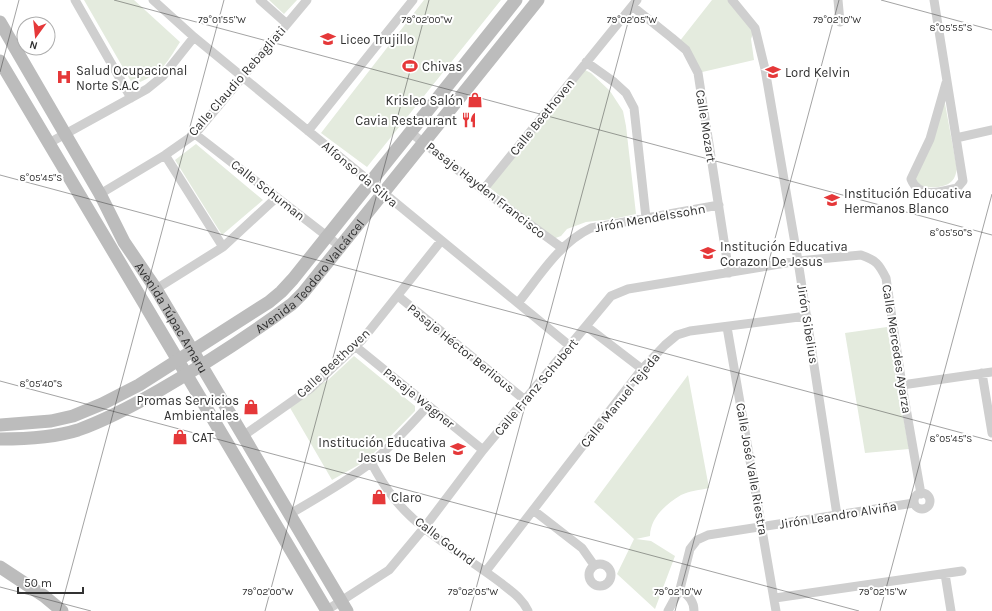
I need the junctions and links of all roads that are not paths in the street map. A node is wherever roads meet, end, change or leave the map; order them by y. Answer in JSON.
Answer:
{"nodes":[{"id":1,"x":75,"y":0,"type":"edge"},
{"id":2,"x":153,"y":0,"type":"edge"},
{"id":3,"x":260,"y":0,"type":"edge"},
{"id":4,"x":307,"y":0,"type":"edge"},
{"id":5,"x":413,"y":0,"type":"edge"},
{"id":6,"x":516,"y":0,"type":"edge"},
{"id":7,"x":521,"y":0,"type":"edge"},
{"id":8,"x":732,"y":0,"type":"edge"},
{"id":9,"x":838,"y":0,"type":"edge"},
{"id":10,"x":934,"y":0,"type":"edge"},
{"id":11,"x":634,"y":3,"type":"edge"},
{"id":12,"x":535,"y":4,"type":"edge"},
{"id":13,"x":0,"y":22,"type":"edge"},
{"id":14,"x":840,"y":22,"type":"dead end"},
{"id":15,"x":287,"y":24,"type":"junction"},
{"id":16,"x":194,"y":37,"type":"junction"},
{"id":17,"x":0,"y":61,"type":"edge"},
{"id":18,"x":586,"y":62,"type":"junction"},
{"id":19,"x":243,"y":77,"type":"junction"},
{"id":20,"x":946,"y":83,"type":"junction"},
{"id":21,"x":131,"y":98,"type":"junction"},
{"id":22,"x":992,"y":130,"type":"edge"},
{"id":23,"x":308,"y":131,"type":"junction"},
{"id":24,"x":410,"y":132,"type":"junction"},
{"id":25,"x":65,"y":134,"type":"junction"},
{"id":26,"x":195,"y":134,"type":"junction"},
{"id":27,"x":956,"y":138,"type":"junction"},
{"id":28,"x":49,"y":143,"type":"junction"},
{"id":29,"x":424,"y":143,"type":"junction"},
{"id":30,"x":165,"y":155,"type":"junction"},
{"id":31,"x":370,"y":182,"type":"junction"},
{"id":32,"x":483,"y":190,"type":"junction"},
{"id":33,"x":100,"y":194,"type":"junction"},
{"id":34,"x":384,"y":194,"type":"junction"},
{"id":35,"x":276,"y":198,"type":"junction"},
{"id":36,"x":719,"y":205,"type":"junction"},
{"id":37,"x":646,"y":218,"type":"junction"},
{"id":38,"x":327,"y":236,"type":"junction"},
{"id":39,"x":442,"y":241,"type":"junction"},
{"id":40,"x":223,"y":246,"type":"junction"},
{"id":41,"x":340,"y":247,"type":"junction"},
{"id":42,"x":562,"y":248,"type":"junction"},
{"id":43,"x":798,"y":261,"type":"junction"},
{"id":44,"x":729,"y":273,"type":"junction"},
{"id":45,"x":156,"y":289,"type":"junction"},
{"id":46,"x":398,"y":296,"type":"junction"},
{"id":47,"x":518,"y":303,"type":"junction"},
{"id":48,"x":807,"y":316,"type":"junction"},
{"id":49,"x":586,"y":326,"type":"junction"},
{"id":50,"x":727,"y":327,"type":"junction"},
{"id":51,"x":356,"y":346,"type":"junction"},
{"id":52,"x":570,"y":346,"type":"junction"},
{"id":53,"x":193,"y":351,"type":"junction"},
{"id":54,"x":178,"y":359,"type":"junction"},
{"id":55,"x":202,"y":365,"type":"junction"},
{"id":56,"x":642,"y":369,"type":"junction"},
{"id":57,"x":992,"y":372,"type":"edge"},
{"id":58,"x":982,"y":373,"type":"junction"},
{"id":59,"x":187,"y":375,"type":"junction"},
{"id":60,"x":902,"y":385,"type":"junction"},
{"id":61,"x":525,"y":400,"type":"junction"},
{"id":62,"x":102,"y":404,"type":"junction"},
{"id":63,"x":428,"y":406,"type":"junction"},
{"id":64,"x":108,"y":418,"type":"junction"},
{"id":65,"x":23,"y":424,"type":"junction"},
{"id":66,"x":0,"y":425,"type":"edge"},
{"id":67,"x":992,"y":433,"type":"edge"},
{"id":68,"x":243,"y":436,"type":"junction"},
{"id":69,"x":23,"y":439,"type":"junction"},
{"id":70,"x":0,"y":440,"type":"edge"},
{"id":71,"x":483,"y":450,"type":"junction"},
{"id":72,"x":371,"y":462,"type":"junction"},
{"id":73,"x":920,"y":494,"type":"junction"},
{"id":74,"x":914,"y":502,"type":"junction"},
{"id":75,"x":533,"y":510,"type":"junction"},
{"id":76,"x":290,"y":514,"type":"junction"},
{"id":77,"x":837,"y":515,"type":"junction"},
{"id":78,"x":762,"y":527,"type":"junction"},
{"id":79,"x":424,"y":528,"type":"junction"},
{"id":80,"x":594,"y":565,"type":"dead end"},
{"id":81,"x":0,"y":566,"type":"edge"},
{"id":82,"x":486,"y":571,"type":"junction"},
{"id":83,"x":962,"y":571,"type":"dead end"},
{"id":84,"x":945,"y":574,"type":"junction"},
{"id":85,"x":680,"y":589,"type":"junction"},
{"id":86,"x":774,"y":598,"type":"junction"},
{"id":87,"x":344,"y":606,"type":"edge"},
{"id":88,"x":327,"y":610,"type":"edge"},
{"id":89,"x":62,"y":611,"type":"edge"},
{"id":90,"x":528,"y":611,"type":"edge"},
{"id":91,"x":668,"y":611,"type":"edge"},
{"id":92,"x":694,"y":611,"type":"edge"},
{"id":93,"x":776,"y":611,"type":"edge"},
{"id":94,"x":951,"y":611,"type":"edge"}],
"edges":[{"from":1,"to":21,"type":"street"},
{"from":2,"to":16,"type":"street","name":"Alfonso da Silva"},
{"from":3,"to":15,"type":"street"},
{"from":4,"to":15,"type":"street","name":"Calle Claudio Rebagliati"},
{"from":5,"to":23,"type":"street"},
{"from":6,"to":24,"type":"street","name":"Avenida Teodoro Valcárcel"},
{"from":7,"to":12,"type":"street"},
{"from":8,"to":43,"type":"street","name":"Jirón Sibelius"},
{"from":9,"to":14,"type":"street"},
{"from":10,"to":20,"type":"street"},
{"from":11,"to":18,"type":"street","name":"Calle Beethoven"},
{"from":11,"to":36,"type":"street","name":"Calle Mozart"},
{"from":12,"to":29,"type":"street","name":"Avenida Teodoro Valcárcel"},
{"from":13,"to":25,"type":"street","name":"Avenida Túpac Amaru"},
{"from":15,"to":19,"type":"street","name":"Calle Claudio Rebagliati"},
{"from":16,"to":19,"type":"street","name":"Alfonso da Silva"},
{"from":16,"to":21,"type":"street"},
{"from":17,"to":28,"type":"street","name":"Avenida Túpac Amaru"},
{"from":18,"to":32,"type":"street","name":"Calle Beethoven"},
{"from":18,"to":37,"type":"street"},
{"from":19,"to":23,"type":"street","name":"Alfonso da Silva"},
{"from":19,"to":26,"type":"street","name":"Calle Claudio Rebagliati"},
{"from":20,"to":27,"type":"street"},
{"from":20,"to":27,"type":"street"},
{"from":21,"to":25,"type":"street"},
{"from":22,"to":27,"type":"street"},
{"from":23,"to":31,"type":"street","name":"Alfonso da Silva"},
{"from":24,"to":29,"type":"street","name":"Pasaje Hayden Francisco"},
{"from":24,"to":31,"type":"street","name":"Avenida Teodoro Valcárcel"},
{"from":25,"to":28,"type":"street"},
{"from":25,"to":33,"type":"street","name":"Avenida Túpac Amaru"},
{"from":26,"to":30,"type":"street","name":"Calle Claudio Rebagliati"},
{"from":26,"to":35,"type":"street","name":"Calle Schuman"},
{"from":28,"to":54,"type":"street","name":"Avenida Túpac Amaru"},
{"from":29,"to":32,"type":"street","name":"Pasaje Hayden Francisco"},
{"from":29,"to":34,"type":"street","name":"Avenida Teodoro Valcárcel"},
{"from":30,"to":33,"type":"street","name":"Calle Claudio Rebagliati"},
{"from":30,"to":40,"type":"street"},
{"from":31,"to":34,"type":"street","name":"Alfonso da Silva"},
{"from":31,"to":38,"type":"street","name":"Avenida Teodoro Valcárcel"},
{"from":32,"to":42,"type":"street","name":"Pasaje Hayden Francisco"},
{"from":33,"to":45,"type":"street","name":"Avenida Túpac Amaru"},
{"from":34,"to":39,"type":"street","name":"Alfonso da Silva"},
{"from":34,"to":41,"type":"street","name":"Avenida Teodoro Valcárcel"},
{"from":35,"to":38,"type":"street","name":"Calle Schuman"},
{"from":35,"to":40,"type":"street"},
{"from":36,"to":37,"type":"street","name":"Jirón Mendelssohn"},
{"from":36,"to":44,"type":"street","name":"Calle Mozart"},
{"from":37,"to":42,"type":"street","name":"Jirón Mendelssohn"},
{"from":38,"to":41,"type":"street","name":"Calle Schuman"},
{"from":38,"to":53,"type":"street","name":"Avenida Teodoro Valcárcel"},
{"from":39,"to":46,"type":"street","name":"Calle Beethoven"},
{"from":39,"to":47,"type":"street","name":"Alfonso da Silva"},
{"from":40,"to":45,"type":"street"},
{"from":41,"to":55,"type":"street","name":"Avenida Teodoro Valcárcel"},
{"from":42,"to":47,"type":"street","name":"Jirón Mendelssohn"},
{"from":43,"to":44,"type":"street","name":"Calle Franz Schubert"},
{"from":43,"to":48,"type":"street","name":"Jirón Sibelius"},
{"from":43,"to":60,"type":"street","name":"Calle Mercedes Ayarza"},
{"from":44,"to":49,"type":"street","name":"Calle Franz Schubert"},
{"from":45,"to":53,"type":"street","name":"Avenida Túpac Amaru"},
{"from":46,"to":51,"type":"street","name":"Calle Beethoven"},
{"from":46,"to":61,"type":"street","name":"Pasaje Héctor Berlious"},
{"from":47,"to":52,"type":"street","name":"Alfonso da Silva"},
{"from":48,"to":50,"type":"street","name":"Calle Manuel Tejeda"},
{"from":48,"to":77,"type":"street","name":"Jirón Sibelius"},
{"from":49,"to":52,"type":"street","name":"Calle Franz Schubert"},
{"from":49,"to":56,"type":"street"},
{"from":50,"to":56,"type":"street","name":"Calle Manuel Tejeda"},
{"from":50,"to":78,"type":"street","name":"Calle José Valle Riestra"},
{"from":51,"to":63,"type":"street","name":"Pasaje Wagner"},
{"from":51,"to":68,"type":"street","name":"Calle Beethoven"},
{"from":52,"to":61,"type":"street","name":"Calle Franz Schubert"},
{"from":53,"to":54,"type":"street","name":"Avenida Teodoro Valcárcel"},
{"from":53,"to":55,"type":"street","name":"Avenida Túpac Amaru"},
{"from":54,"to":59,"type":"street","name":"Avenida Túpac Amaru"},
{"from":54,"to":62,"type":"street","name":"Avenida Teodoro Valcárcel"},
{"from":55,"to":59,"type":"street","name":"Avenida Teodoro Valcárcel"},
{"from":55,"to":68,"type":"street","name":"Avenida Túpac Amaru"},
{"from":56,"to":75,"type":"street","name":"Calle Manuel Tejeda"},
{"from":57,"to":58,"type":"street"},
{"from":58,"to":60,"type":"street"},
{"from":58,"to":67,"type":"street"},
{"from":59,"to":64,"type":"street","name":"Avenida Teodoro Valcárcel"},
{"from":59,"to":88,"type":"street","name":"Avenida Túpac Amaru"},
{"from":60,"to":73,"type":"street","name":"Calle Mercedes Ayarza"},
{"from":61,"to":71,"type":"street","name":"Calle Franz Schubert"},
{"from":62,"to":64,"type":"street"},
{"from":62,"to":65,"type":"street","name":"Avenida Teodoro Valcárcel"},
{"from":63,"to":71,"type":"street","name":"Pasaje Wagner"},
{"from":63,"to":72,"type":"street"},
{"from":64,"to":69,"type":"street","name":"Avenida Teodoro Valcárcel"},
{"from":65,"to":66,"type":"street","name":"Avenida Teodoro Valcárcel"},
{"from":65,"to":69,"type":"street"},
{"from":68,"to":76,"type":"street","name":"Avenida Túpac Amaru"},
{"from":69,"to":70,"type":"street","name":"Avenida Teodoro Valcárcel"},
{"from":71,"to":79,"type":"street","name":"Calle Franz Schubert"},
{"from":72,"to":76,"type":"street"},
{"from":72,"to":79,"type":"street","name":"Calle Gound"},
{"from":73,"to":74,"type":"street"},
{"from":73,"to":74,"type":"street"},
{"from":74,"to":77,"type":"street","name":"Jirón Leandro Alviña"},
{"from":75,"to":80,"type":"street"},
{"from":75,"to":82,"type":"street","name":"Calle Manuel Tejeda"},
{"from":76,"to":87,"type":"street","name":"Avenida Túpac Amaru"},
{"from":77,"to":78,"type":"street","name":"Jirón Leandro Alviña"},
{"from":78,"to":85,"type":"street","name":"Jirón Leandro Alviña"},
{"from":78,"to":86,"type":"street","name":"Calle José Valle Riestra"},
{"from":79,"to":82,"type":"street","name":"Calle Gound"},
{"from":79,"to":87,"type":"street","name":"Calle Franz Schubert"},
{"from":81,"to":89,"type":"street"},
{"from":82,"to":90,"type":"street","name":"Calle Gound"},
{"from":83,"to":84,"type":"street"},
{"from":84,"to":86,"type":"street"},
{"from":84,"to":94,"type":"street"},
{"from":85,"to":91,"type":"street","name":"Jirón Leandro Alviña"},
{"from":85,"to":92,"type":"street"},
{"from":86,"to":93,"type":"street","name":"Calle José Valle Riestra"},
{"from":87,"to":88,"type":"street","name":"Calle Franz Schubert"}]}
